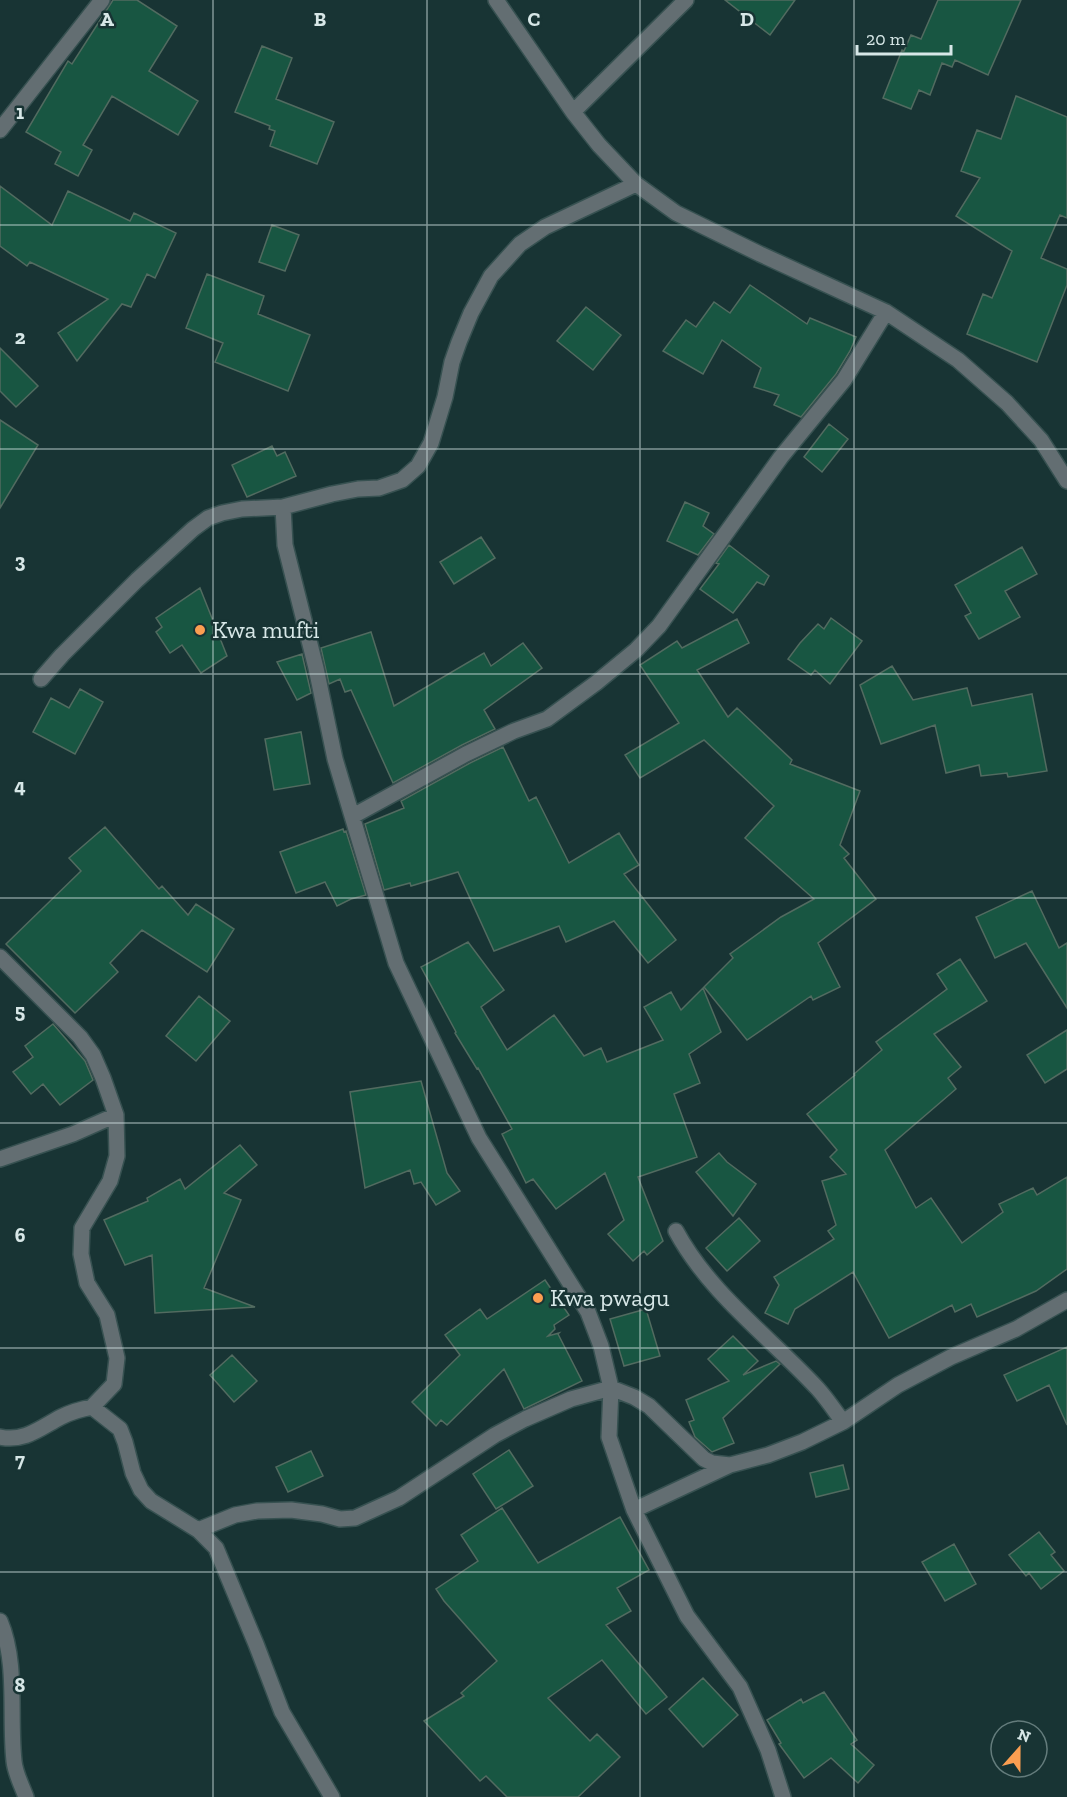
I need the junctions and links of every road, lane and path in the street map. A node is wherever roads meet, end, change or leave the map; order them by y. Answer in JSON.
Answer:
{"nodes":[{"id":1,"x":102,"y":0,"type":"edge"},
{"id":2,"x":496,"y":0,"type":"edge"},
{"id":3,"x":687,"y":0,"type":"edge"},
{"id":4,"x":573,"y":111,"type":"junction"},
{"id":5,"x":0,"y":130,"type":"edge"},
{"id":6,"x":636,"y":183,"type":"junction"},
{"id":7,"x":886,"y":312,"type":"junction"},
{"id":8,"x":1067,"y":481,"type":"edge"},
{"id":9,"x":283,"y":507,"type":"junction"},
{"id":10,"x":41,"y":679,"type":"dead end"},
{"id":11,"x":353,"y":816,"type":"junction"},
{"id":12,"x":0,"y":957,"type":"edge"},
{"id":13,"x":116,"y":1115,"type":"junction"},
{"id":14,"x":0,"y":1159,"type":"edge"},
{"id":15,"x":676,"y":1231,"type":"dead end"},
{"id":16,"x":1067,"y":1300,"type":"edge"},
{"id":17,"x":611,"y":1388,"type":"junction"},
{"id":18,"x":92,"y":1407,"type":"junction"},
{"id":19,"x":843,"y":1422,"type":"junction"},
{"id":20,"x":0,"y":1437,"type":"edge"},
{"id":21,"x":730,"y":1465,"type":"junction"},
{"id":22,"x":634,"y":1510,"type":"junction"},
{"id":23,"x":198,"y":1530,"type":"junction"},
{"id":24,"x":0,"y":1621,"type":"edge"},
{"id":25,"x":27,"y":1797,"type":"edge"},
{"id":26,"x":332,"y":1797,"type":"edge"},
{"id":27,"x":783,"y":1797,"type":"edge"}],
"edges":[{"from":1,"to":5,"type":"street"},
{"from":2,"to":4,"type":"street"},
{"from":3,"to":4,"type":"street"},
{"from":4,"to":6,"type":"street"},
{"from":6,"to":7,"type":"street"},
{"from":6,"to":9,"type":"street"},
{"from":7,"to":8,"type":"street"},
{"from":7,"to":11,"type":"street"},
{"from":9,"to":10,"type":"street"},
{"from":9,"to":11,"type":"street"},
{"from":11,"to":17,"type":"street"},
{"from":12,"to":13,"type":"street"},
{"from":13,"to":14,"type":"street"},
{"from":13,"to":18,"type":"street"},
{"from":15,"to":19,"type":"street"},
{"from":16,"to":19,"type":"street"},
{"from":17,"to":21,"type":"street"},
{"from":17,"to":22,"type":"street"},
{"from":17,"to":23,"type":"street"},
{"from":18,"to":20,"type":"street"},
{"from":18,"to":23,"type":"street"},
{"from":19,"to":21,"type":"street"},
{"from":21,"to":22,"type":"street"},
{"from":22,"to":27,"type":"street"},
{"from":23,"to":26,"type":"street"},
{"from":24,"to":25,"type":"street"}]}
